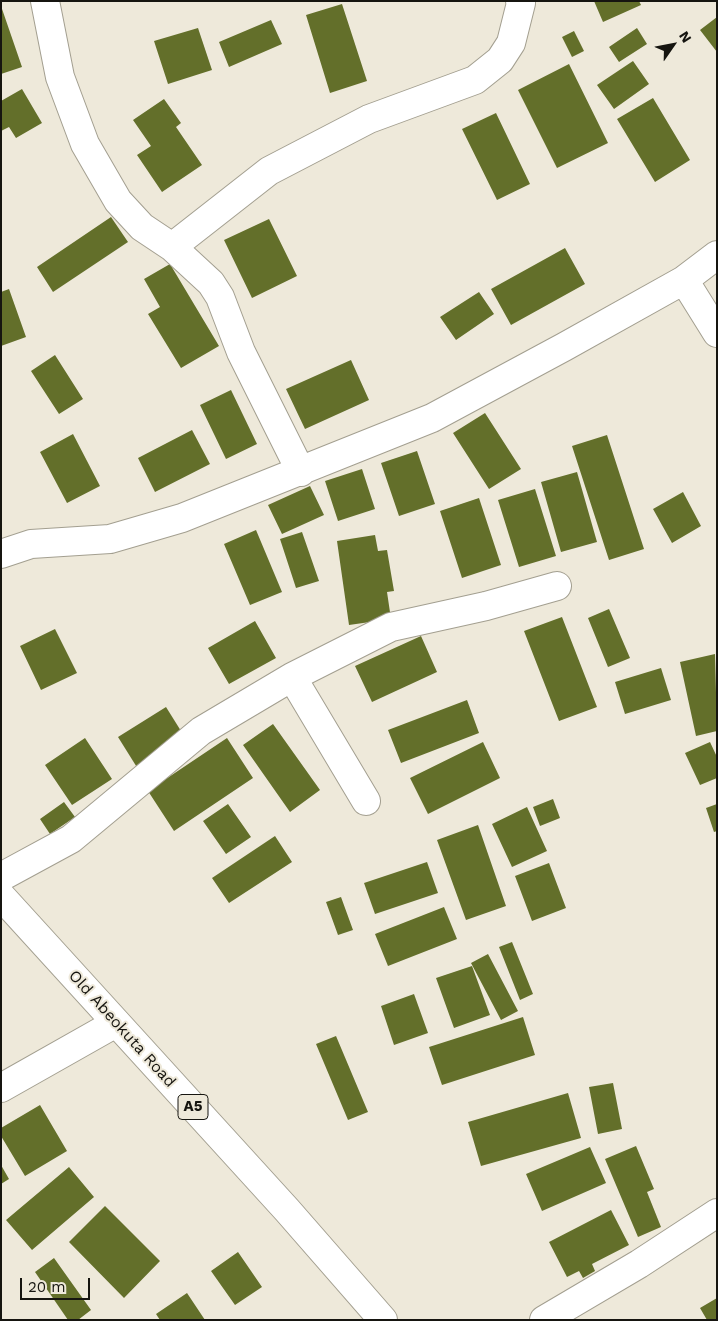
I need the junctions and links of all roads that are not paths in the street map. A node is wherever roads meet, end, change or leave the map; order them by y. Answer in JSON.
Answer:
{"nodes":[{"id":1,"x":45,"y":1,"type":"edge"},
{"id":2,"x":520,"y":1,"type":"edge"},
{"id":3,"x":172,"y":246,"type":"junction"},
{"id":4,"x":717,"y":255,"type":"edge"},
{"id":5,"x":684,"y":280,"type":"junction"},
{"id":6,"x":717,"y":333,"type":"edge"},
{"id":7,"x":301,"y":472,"type":"junction"},
{"id":8,"x":1,"y":554,"type":"edge"},
{"id":9,"x":557,"y":586,"type":"dead end"},
{"id":10,"x":292,"y":677,"type":"junction"},
{"id":11,"x":366,"y":801,"type":"dead end"},
{"id":12,"x":1,"y":877,"type":"edge"},
{"id":13,"x":1,"y":896,"type":"edge"},
{"id":14,"x":116,"y":1023,"type":"junction"},
{"id":15,"x":1,"y":1088,"type":"edge"},
{"id":16,"x":717,"y":1213,"type":"edge"},
{"id":17,"x":383,"y":1320,"type":"edge"},
{"id":18,"x":544,"y":1320,"type":"edge"}],
"edges":[{"from":1,"to":3,"type":"main road"},
{"from":2,"to":3,"type":"main road"},
{"from":3,"to":7,"type":"main road"},
{"from":4,"to":5,"type":"main road"},
{"from":5,"to":6,"type":"main road"},
{"from":5,"to":7,"type":"main road"},
{"from":7,"to":8,"type":"main road"},
{"from":9,"to":10,"type":"main road"},
{"from":10,"to":11,"type":"main road"},
{"from":10,"to":12,"type":"main road"},
{"from":13,"to":14,"type":"main road","name":"Old Abeokuta Road","number":"A5"},
{"from":14,"to":15,"type":"main road"},
{"from":14,"to":17,"type":"main road","name":"Old Abeokuta Road","number":"A5"},
{"from":16,"to":18,"type":"main road"}]}
